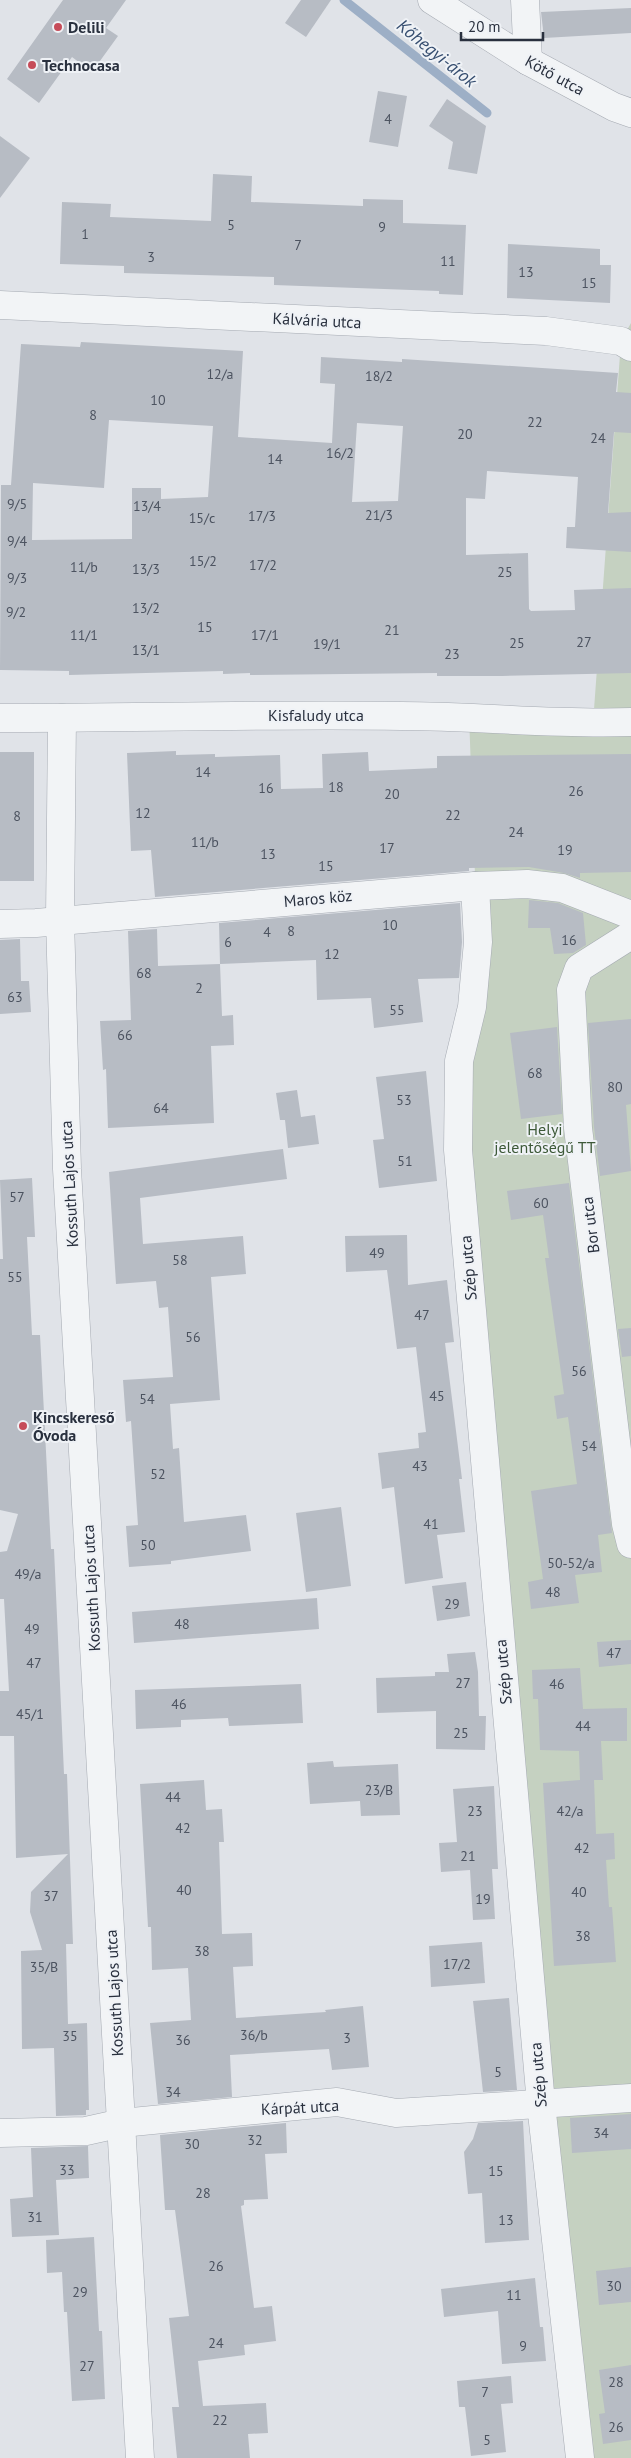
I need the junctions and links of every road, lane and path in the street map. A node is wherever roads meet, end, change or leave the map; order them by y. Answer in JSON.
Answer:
{"nodes":[{"id":1,"x":432,"y":0,"type":"edge"},
{"id":2,"x":525,"y":0,"type":"edge"},
{"id":3,"x":528,"y":61,"type":"junction"},
{"id":4,"x":631,"y":113,"type":"edge"},
{"id":5,"x":0,"y":306,"type":"edge"},
{"id":6,"x":631,"y":347,"type":"edge"},
{"id":7,"x":0,"y":718,"type":"edge"},
{"id":8,"x":62,"y":718,"type":"junction"},
{"id":9,"x":631,"y":722,"type":"edge"},
{"id":10,"x":475,"y":886,"type":"junction"},
{"id":11,"x":631,"y":915,"type":"edge"},
{"id":12,"x":60,"y":919,"type":"junction"},
{"id":13,"x":0,"y":924,"type":"edge"},
{"id":14,"x":631,"y":934,"type":"edge"},
{"id":15,"x":631,"y":1544,"type":"edge"},
{"id":16,"x":631,"y":2098,"type":"edge"},
{"id":17,"x":541,"y":2104,"type":"junction"},
{"id":18,"x":122,"y":2123,"type":"junction"},
{"id":19,"x":0,"y":2133,"type":"edge"},
{"id":20,"x":140,"y":2458,"type":"edge"},
{"id":21,"x":580,"y":2458,"type":"edge"}],
"edges":[{"from":1,"to":3,"type":"street","name":"Kötő utca"},
{"from":2,"to":3,"type":"street"},
{"from":3,"to":4,"type":"street","name":"Kötő utca"},
{"from":5,"to":6,"type":"street","name":"Kálvária utca"},
{"from":7,"to":8,"type":"street","name":"Kisfaludy utca"},
{"from":8,"to":9,"type":"street","name":"Kisfaludy utca"},
{"from":8,"to":12,"type":"street","name":"Kossuth Lajos utca"},
{"from":10,"to":11,"type":"street","name":"Maros köz"},
{"from":10,"to":12,"type":"street","name":"Maros köz"},
{"from":10,"to":17,"type":"street","name":"Szép utca"},
{"from":12,"to":13,"type":"street","name":"Maros köz"},
{"from":12,"to":18,"type":"street","name":"Kossuth Lajos utca"},
{"from":14,"to":15,"type":"street","name":"Bor utca"},
{"from":16,"to":17,"type":"street","name":"Kárpát utca"},
{"from":17,"to":18,"type":"street","name":"Kárpát utca"},
{"from":17,"to":21,"type":"street","name":"Szép utca"},
{"from":18,"to":19,"type":"street","name":"Kárpát utca"},
{"from":18,"to":20,"type":"street","name":"Kossuth Lajos utca"}]}
